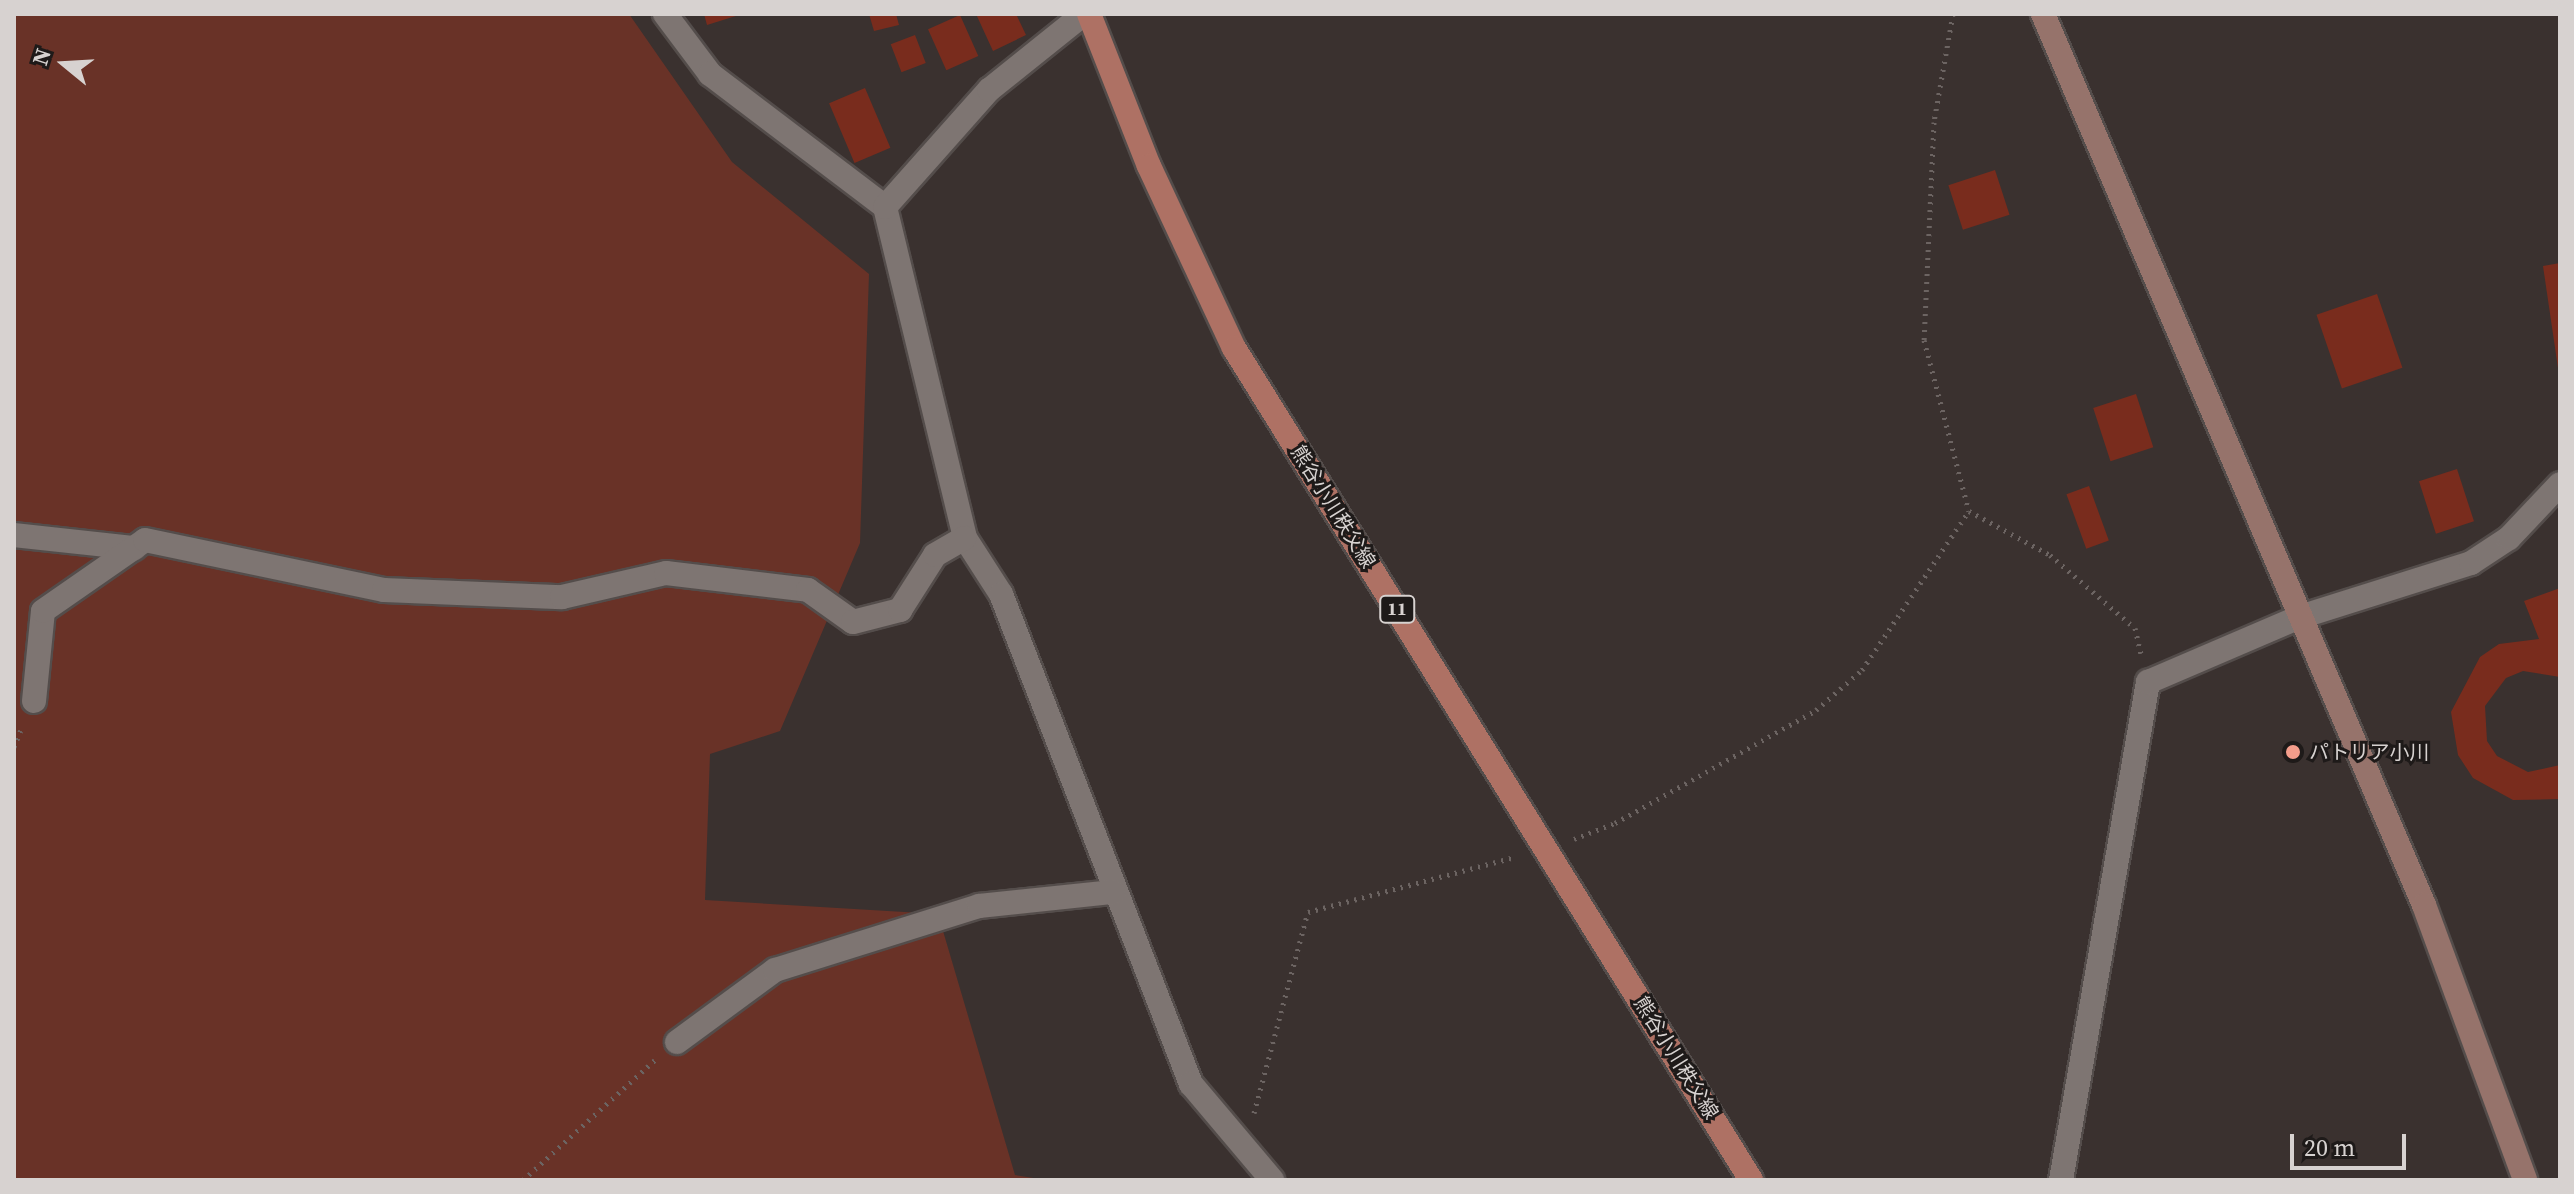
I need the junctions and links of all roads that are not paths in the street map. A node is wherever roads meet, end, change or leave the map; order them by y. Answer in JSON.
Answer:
{"nodes":[{"id":1,"x":665,"y":14,"type":"edge"},
{"id":2,"x":1087,"y":14,"type":"edge"},
{"id":3,"x":2043,"y":14,"type":"edge"},
{"id":4,"x":885,"y":207,"type":"junction"},
{"id":5,"x":2560,"y":484,"type":"edge"},
{"id":6,"x":14,"y":535,"type":"edge"},
{"id":7,"x":965,"y":538,"type":"junction"},
{"id":8,"x":134,"y":548,"type":"junction"},
{"id":9,"x":2300,"y":617,"type":"junction"},
{"id":10,"x":34,"y":701,"type":"dead end"},
{"id":11,"x":1113,"y":892,"type":"junction"},
{"id":12,"x":677,"y":1042,"type":"road end"},
{"id":13,"x":1272,"y":1180,"type":"edge"},
{"id":14,"x":1751,"y":1180,"type":"edge"},
{"id":15,"x":2061,"y":1180,"type":"edge"},
{"id":16,"x":2525,"y":1180,"type":"edge"}],
"edges":[{"from":1,"to":4,"type":"street"},
{"from":2,"to":4,"type":"street"},
{"from":2,"to":14,"type":"main road","name":"熊谷小川秩父線","number":"11"},
{"from":3,"to":9,"type":"street"},
{"from":4,"to":7,"type":"street"},
{"from":5,"to":9,"type":"street"},
{"from":6,"to":8,"type":"street"},
{"from":7,"to":8,"type":"street"},
{"from":7,"to":11,"type":"street"},
{"from":8,"to":10,"type":"street"},
{"from":9,"to":15,"type":"street"},
{"from":9,"to":16,"type":"street"},
{"from":11,"to":12,"type":"street"},
{"from":11,"to":13,"type":"street"}]}
